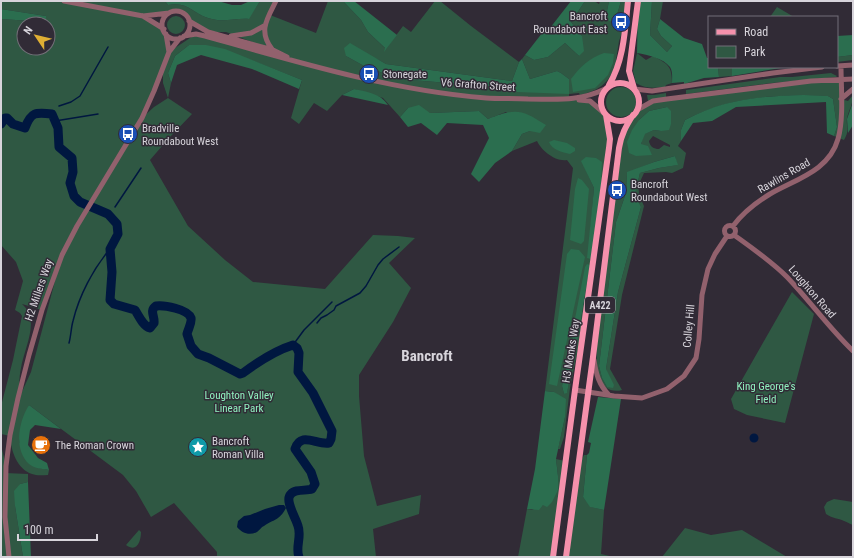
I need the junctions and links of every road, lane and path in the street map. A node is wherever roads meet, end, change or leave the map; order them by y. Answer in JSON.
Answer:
{"nodes":[{"id":1,"x":64,"y":1,"type":"edge"},
{"id":2,"x":276,"y":1,"type":"edge"},
{"id":3,"x":628,"y":1,"type":"edge"},
{"id":4,"x":638,"y":1,"type":"edge"},
{"id":5,"x":169,"y":13,"type":"junction"},
{"id":6,"x":143,"y":16,"type":"junction"},
{"id":7,"x":189,"y":21,"type":"junction"},
{"id":8,"x":264,"y":26,"type":"junction"},
{"id":9,"x":165,"y":31,"type":"junction"},
{"id":10,"x":228,"y":36,"type":"junction"},
{"id":11,"x":182,"y":37,"type":"junction"},
{"id":12,"x":273,"y":50,"type":"junction"},
{"id":13,"x":169,"y":52,"type":"junction"},
{"id":14,"x":290,"y":59,"type":"junction"},
{"id":15,"x":853,"y":62,"type":"edge"},
{"id":16,"x":853,"y":65,"type":"edge"},
{"id":17,"x":840,"y":66,"type":"edge"},
{"id":18,"x":814,"y":68,"type":"edge"},
{"id":19,"x":841,"y":79,"type":"junction"},
{"id":20,"x":853,"y":79,"type":"edge"},
{"id":21,"x":607,"y":88,"type":"junction"},
{"id":22,"x":634,"y":88,"type":"junction"},
{"id":23,"x":853,"y":89,"type":"edge"},
{"id":24,"x":573,"y":99,"type":"junction"},
{"id":25,"x":841,"y":99,"type":"junction"},
{"id":26,"x":635,"y":113,"type":"junction"},
{"id":27,"x":605,"y":114,"type":"junction"},
{"id":28,"x":733,"y":226,"type":"junction"},
{"id":29,"x":734,"y":235,"type":"junction"},
{"id":30,"x":727,"y":236,"type":"junction"},
{"id":31,"x":853,"y":351,"type":"edge"},
{"id":32,"x":593,"y":357,"type":"junction"},
{"id":33,"x":575,"y":390,"type":"junction"},
{"id":34,"x":589,"y":392,"type":"junction"},
{"id":35,"x":609,"y":395,"type":"junction"},
{"id":36,"x":9,"y":557,"type":"edge"},
{"id":37,"x":553,"y":557,"type":"edge"},
{"id":38,"x":566,"y":557,"type":"edge"}],
"edges":[{"from":1,"to":6,"type":"street"},
{"from":2,"to":8,"type":"street"},
{"from":3,"to":21,"type":"main road","number":"A422"},
{"from":4,"to":22,"type":"main road"},
{"from":5,"to":6,"type":"street"},
{"from":5,"to":7,"type":"street"},
{"from":5,"to":9,"type":"street"},
{"from":6,"to":9,"type":"street"},
{"from":7,"to":10,"type":"street","name":"V6 Grafton Street"},
{"from":7,"to":11,"type":"street"},
{"from":8,"to":10,"type":"street"},
{"from":8,"to":12,"type":"street"},
{"from":9,"to":11,"type":"street"},
{"from":9,"to":13,"type":"street"},
{"from":10,"to":12,"type":"street","name":"V6 Grafton Street"},
{"from":11,"to":13,"type":"street","name":"H2 Millers Way"},
{"from":11,"to":14,"type":"street","name":"V6 Grafton Street"},
{"from":12,"to":14,"type":"street","name":"V6 Grafton Street"},
{"from":13,"to":36,"type":"street","name":"H2 Millers Way"},
{"from":14,"to":24,"type":"street","name":"V6 Grafton Street"},
{"from":15,"to":17,"type":"street"},
{"from":16,"to":17,"type":"street"},
{"from":17,"to":19,"type":"street","name":"Rawlins Road"},
{"from":18,"to":22,"type":"street"},
{"from":19,"to":20,"type":"street"},
{"from":19,"to":25,"type":"street","name":"Rawlins Road"},
{"from":19,"to":26,"type":"street"},
{"from":21,"to":22,"type":"main road"},
{"from":21,"to":24,"type":"street","name":"V6 Grafton Street"},
{"from":21,"to":27,"type":"main road","number":"A422"},
{"from":22,"to":26,"type":"main road"},
{"from":23,"to":25,"type":"street"},
{"from":24,"to":27,"type":"street","name":"V6 Grafton Street"},
{"from":25,"to":28,"type":"street","name":"Rawlins Road"},
{"from":26,"to":27,"type":"main road"},
{"from":26,"to":32,"type":"main road","name":"H3 Monks Way","number":"A422"},
{"from":27,"to":33,"type":"main road","name":"H3 Monks Way","number":"A422"},
{"from":28,"to":29,"type":"street"},
{"from":28,"to":30,"type":"street"},
{"from":29,"to":30,"type":"street"},
{"from":29,"to":31,"type":"street","name":"Loughton Road"},
{"from":30,"to":35,"type":"street","name":"Colley Hill"},
{"from":32,"to":34,"type":"main road","name":"H3 Monks Way","number":"A422"},
{"from":32,"to":35,"type":"street"},
{"from":33,"to":34,"type":"street","name":"Colley Hill"},
{"from":33,"to":37,"type":"main road","name":"H3 Monks Way","number":"A422"},
{"from":34,"to":35,"type":"street","name":"Colley Hill"},
{"from":34,"to":38,"type":"main road","name":"H3 Monks Way","number":"A422"}]}
